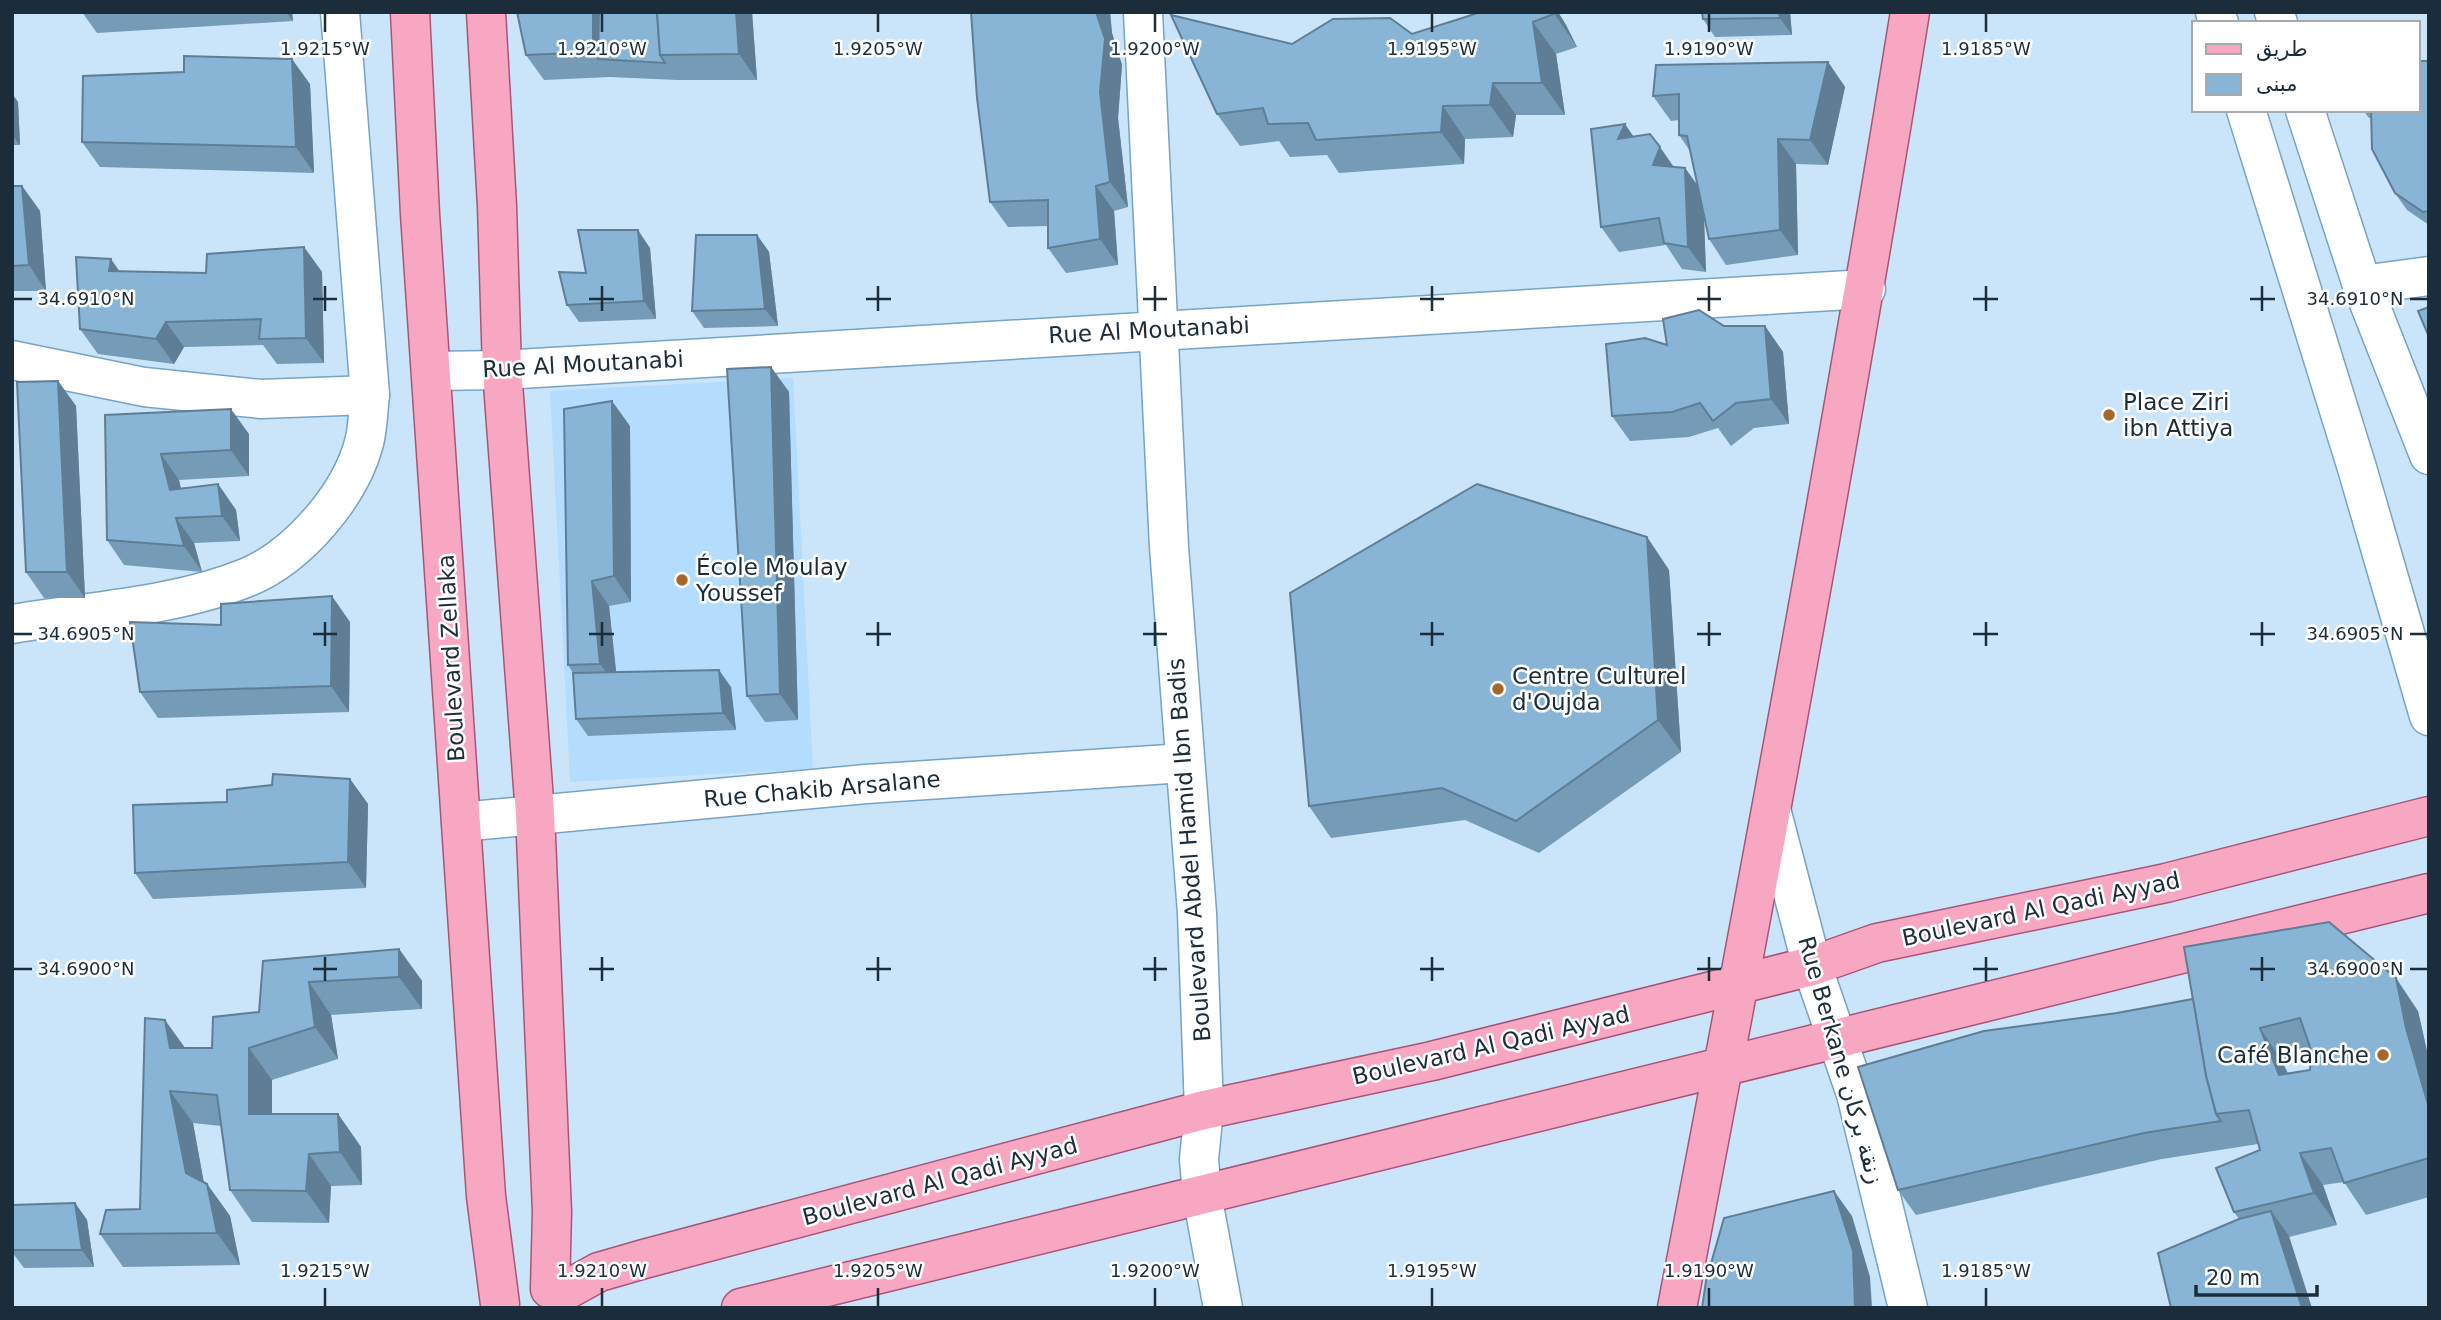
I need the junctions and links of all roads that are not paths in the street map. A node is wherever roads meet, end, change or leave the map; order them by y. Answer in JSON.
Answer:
{"nodes":[{"id":1,"x":340,"y":12,"type":"edge"},
{"id":2,"x":410,"y":12,"type":"edge"},
{"id":3,"x":486,"y":12,"type":"edge"},
{"id":4,"x":1143,"y":12,"type":"edge"},
{"id":5,"x":1910,"y":12,"type":"edge"},
{"id":6,"x":2247,"y":112,"type":"edge"},
{"id":7,"x":2306,"y":112,"type":"edge"},
{"id":8,"x":2429,"y":276,"type":"edge"},
{"id":9,"x":2362,"y":285,"type":"junction"},
{"id":10,"x":1866,"y":289,"type":"junction"},
{"id":11,"x":1160,"y":330,"type":"junction"},
{"id":12,"x":12,"y":360,"type":"edge"},
{"id":13,"x":502,"y":370,"type":"junction"},
{"id":14,"x":432,"y":371,"type":"junction"},
{"id":15,"x":370,"y":395,"type":"junction"},
{"id":16,"x":2429,"y":455,"type":"edge"},
{"id":17,"x":12,"y":624,"type":"edge"},
{"id":18,"x":2429,"y":716,"type":"edge"},
{"id":19,"x":1184,"y":762,"type":"junction"},
{"id":20,"x":1772,"y":813,"type":"junction"},
{"id":21,"x":535,"y":814,"type":"junction"},
{"id":22,"x":2429,"y":817,"type":"edge"},
{"id":23,"x":461,"y":822,"type":"junction"},
{"id":24,"x":2429,"y":893,"type":"edge"},
{"id":25,"x":1812,"y":966,"type":"junction"},
{"id":26,"x":1737,"y":982,"type":"junction"},
{"id":27,"x":1835,"y":1039,"type":"junction"},
{"id":28,"x":1722,"y":1065,"type":"junction"},
{"id":29,"x":1204,"y":1110,"type":"junction"},
{"id":30,"x":1202,"y":1195,"type":"junction"},
{"id":31,"x":561,"y":1297,"type":"edge"},
{"id":32,"x":498,"y":1306,"type":"edge"},
{"id":33,"x":741,"y":1308,"type":"edge"},
{"id":34,"x":1223,"y":1308,"type":"edge"},
{"id":35,"x":1677,"y":1308,"type":"edge"},
{"id":36,"x":1908,"y":1308,"type":"edge"}],
"edges":[{"from":1,"to":15,"type":"street"},
{"from":2,"to":14,"type":"main road","name":"Boulevard Zellaka"},
{"from":3,"to":13,"type":"main road"},
{"from":4,"to":11,"type":"street","name":"Boulevard Abdel Hamid Ibn Badis"},
{"from":5,"to":10,"type":"main road"},
{"from":6,"to":18,"type":"street"},
{"from":7,"to":9,"type":"street"},
{"from":8,"to":9,"type":"street"},
{"from":9,"to":16,"type":"street"},
{"from":10,"to":11,"type":"street","name":"Rue Al Moutanabi"},
{"from":10,"to":20,"type":"main road"},
{"from":11,"to":13,"type":"street","name":"Rue Al Moutanabi"},
{"from":11,"to":19,"type":"street","name":"Boulevard Abdel Hamid Ibn Badis"},
{"from":12,"to":15,"type":"street"},
{"from":13,"to":14,"type":"street","name":"Rue Al Moutanabi"},
{"from":13,"to":21,"type":"main road"},
{"from":14,"to":23,"type":"main road","name":"Boulevard Zellaka"},
{"from":15,"to":17,"type":"street"},
{"from":19,"to":21,"type":"street","name":"Rue Chakib Arsalane"},
{"from":19,"to":29,"type":"street","name":"Boulevard Abdel Hamid Ibn Badis"},
{"from":20,"to":25,"type":"street","name":"Rue Berkane زنقة بركان"},
{"from":20,"to":26,"type":"main road"},
{"from":21,"to":23,"type":"street","name":"Rue Chakib Arsalane"},
{"from":21,"to":31,"type":"main road"},
{"from":22,"to":25,"type":"main road","name":"Boulevard Al Qadi Ayyad"},
{"from":23,"to":32,"type":"main road","name":"Boulevard Zellaka"},
{"from":24,"to":27,"type":"main road"},
{"from":25,"to":26,"type":"main road","name":"Boulevard Al Qadi Ayyad"},
{"from":25,"to":27,"type":"street","name":"Rue Berkane زنقة بركان"},
{"from":26,"to":28,"type":"main road"},
{"from":26,"to":29,"type":"main road","name":"Boulevard Al Qadi Ayyad"},
{"from":27,"to":28,"type":"main road"},
{"from":27,"to":36,"type":"street","name":"Rue Berkane زنقة بركان"},
{"from":28,"to":30,"type":"main road"},
{"from":28,"to":35,"type":"main road"},
{"from":29,"to":30,"type":"street","name":"Boulevard Abdel Hamid Ibn Badis"},
{"from":29,"to":31,"type":"main road","name":"Boulevard Al Qadi Ayyad"},
{"from":30,"to":33,"type":"main road"},
{"from":30,"to":34,"type":"street","name":"Boulevard Abdel Hamid Ibn Badis"},
{"from":31,"to":32,"type":"main road"}]}
